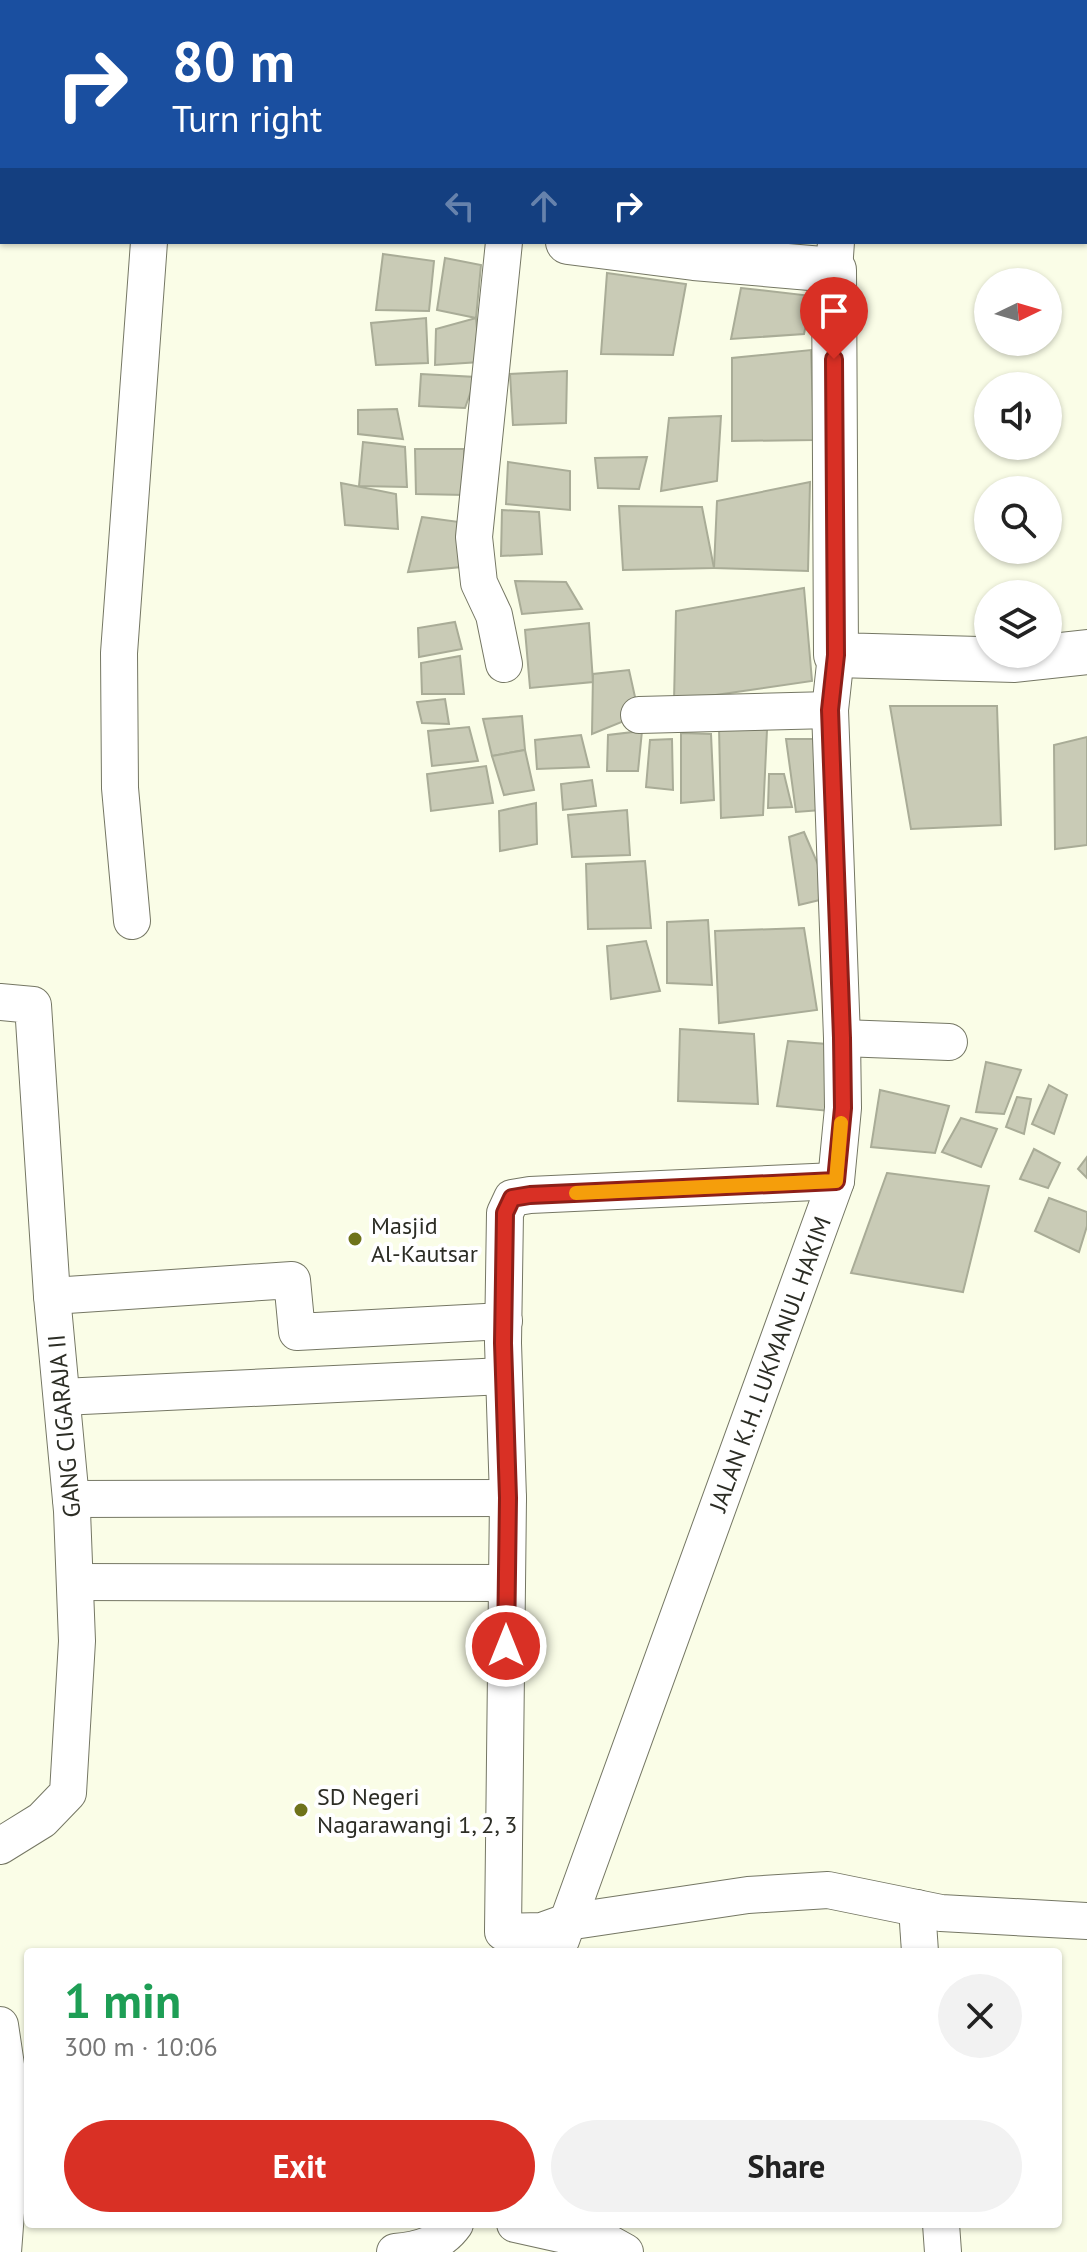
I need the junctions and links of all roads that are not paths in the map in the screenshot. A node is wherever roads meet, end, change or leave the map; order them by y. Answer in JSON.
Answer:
{"nodes":[{"id":1,"x":149,"y":244,"type":"edge"},
{"id":2,"x":504,"y":244,"type":"edge"},
{"id":3,"x":584,"y":244,"type":"edge"},
{"id":4,"x":835,"y":256,"type":"edge"},
{"id":5,"x":1087,"y":652,"type":"edge"},
{"id":6,"x":836,"y":655,"type":"junction"},
{"id":7,"x":504,"y":664,"type":"dead end"},
{"id":8,"x":830,"y":710,"type":"junction"},
{"id":9,"x":639,"y":715,"type":"dead end"},
{"id":10,"x":132,"y":921,"type":"dead end"},
{"id":11,"x":0,"y":1002,"type":"edge"},
{"id":12,"x":842,"y":1038,"type":"junction"},
{"id":13,"x":949,"y":1042,"type":"dead end"},
{"id":14,"x":836,"y":1181,"type":"junction"},
{"id":15,"x":52,"y":1296,"type":"junction"},
{"id":16,"x":504,"y":1321,"type":"junction"},
{"id":17,"x":504,"y":1376,"type":"junction"},
{"id":18,"x":62,"y":1397,"type":"junction"},
{"id":19,"x":508,"y":1498,"type":"junction"},
{"id":20,"x":71,"y":1499,"type":"junction"},
{"id":21,"x":75,"y":1582,"type":"junction"},
{"id":22,"x":507,"y":1583,"type":"junction"},
{"id":23,"x":0,"y":1846,"type":"edge"},
{"id":24,"x":917,"y":1908,"type":"junction"},
{"id":25,"x":1087,"y":1921,"type":"edge"},
{"id":26,"x":562,"y":1937,"type":"edge"},
{"id":27,"x":920,"y":1948,"type":"edge"},
{"id":28,"x":0,"y":2025,"type":"edge"},
{"id":29,"x":452,"y":2228,"type":"edge"},
{"id":30,"x":533,"y":2228,"type":"edge"},
{"id":31,"x":941,"y":2228,"type":"edge"},
{"id":32,"x":3,"y":2252,"type":"edge"},
{"id":33,"x":395,"y":2252,"type":"edge"},
{"id":34,"x":625,"y":2252,"type":"edge"},
{"id":35,"x":943,"y":2252,"type":"edge"}],
"edges":[{"from":1,"to":10,"type":"street"},
{"from":2,"to":7,"type":"street"},
{"from":3,"to":4,"type":"street"},
{"from":4,"to":6,"type":"street"},
{"from":5,"to":6,"type":"street"},
{"from":6,"to":8,"type":"street","name":"JALAN K.H. LUKMANUL HAKIM"},
{"from":8,"to":9,"type":"street"},
{"from":8,"to":12,"type":"street","name":"JALAN K.H. LUKMANUL HAKIM"},
{"from":11,"to":15,"type":"street","name":"GANG CIGARAJA II"},
{"from":12,"to":13,"type":"street"},
{"from":12,"to":14,"type":"street","name":"JALAN K.H. LUKMANUL HAKIM"},
{"from":14,"to":16,"type":"street"},
{"from":14,"to":26,"type":"street","name":"JALAN K.H. LUKMANUL HAKIM"},
{"from":15,"to":16,"type":"street"},
{"from":15,"to":18,"type":"street","name":"GANG CIGARAJA II"},
{"from":16,"to":17,"type":"street"},
{"from":17,"to":18,"type":"street"},
{"from":17,"to":19,"type":"street"},
{"from":18,"to":20,"type":"street","name":"GANG CIGARAJA II"},
{"from":19,"to":20,"type":"street"},
{"from":19,"to":22,"type":"street"},
{"from":20,"to":21,"type":"street","name":"GANG CIGARAJA II"},
{"from":21,"to":22,"type":"street"},
{"from":21,"to":23,"type":"street","name":"GANG CIGARAJA II"},
{"from":22,"to":26,"type":"street"},
{"from":24,"to":25,"type":"street"},
{"from":24,"to":26,"type":"street"},
{"from":24,"to":27,"type":"street"},
{"from":28,"to":32,"type":"street"},
{"from":29,"to":33,"type":"street"},
{"from":30,"to":34,"type":"street"},
{"from":31,"to":35,"type":"street"}]}
